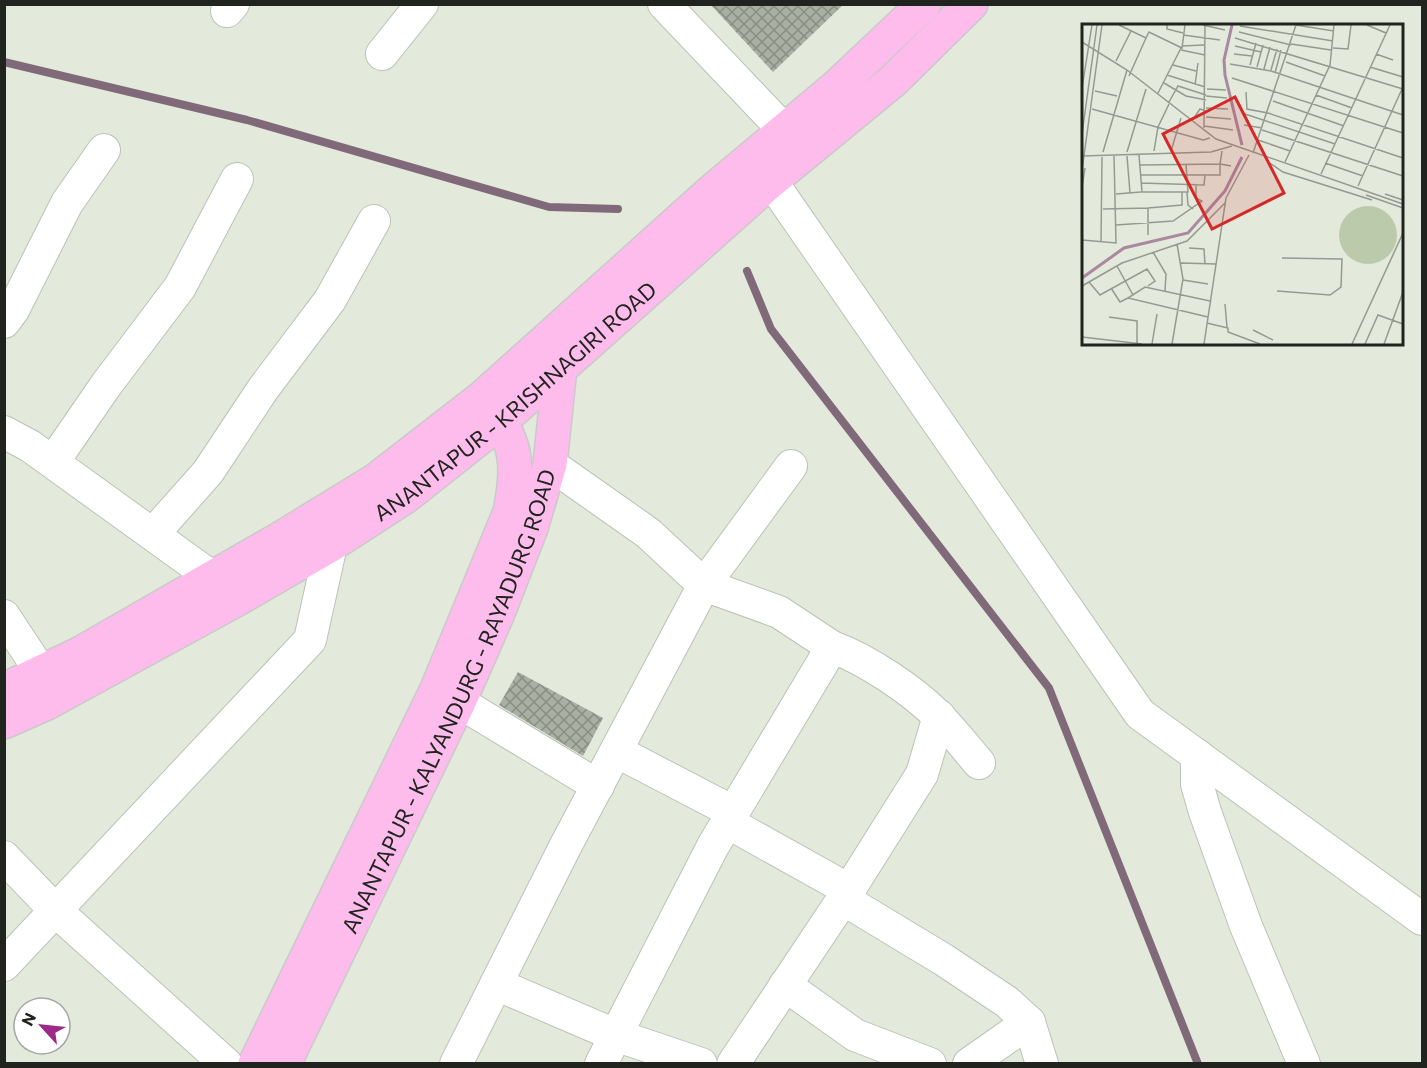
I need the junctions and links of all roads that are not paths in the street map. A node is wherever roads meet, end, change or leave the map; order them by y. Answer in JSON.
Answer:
{"nodes":[{"id":1,"x":422,"y":4,"type":"edge"},
{"id":2,"x":664,"y":4,"type":"edge"},
{"id":3,"x":924,"y":4,"type":"edge"},
{"id":4,"x":971,"y":4,"type":"edge"},
{"id":5,"x":382,"y":54,"type":"dead end"},
{"id":6,"x":784,"y":130,"type":"junction"},
{"id":7,"x":104,"y":150,"type":"dead end"},
{"id":8,"x":237,"y":179,"type":"dead end"},
{"id":9,"x":771,"y":181,"type":"junction"},
{"id":10,"x":374,"y":221,"type":"dead end"},
{"id":11,"x":4,"y":322,"type":"edge"},
{"id":12,"x":564,"y":324,"type":"junction"},
{"id":13,"x":560,"y":370,"type":"junction"},
{"id":14,"x":492,"y":409,"type":"junction"},
{"id":15,"x":4,"y":432,"type":"edge"},
{"id":16,"x":53,"y":462,"type":"junction"},
{"id":17,"x":550,"y":464,"type":"junction"},
{"id":18,"x":791,"y":466,"type":"dead end"},
{"id":19,"x":153,"y":534,"type":"junction"},
{"id":20,"x":331,"y":545,"type":"junction"},
{"id":21,"x":213,"y":578,"type":"junction"},
{"id":22,"x":704,"y":585,"type":"junction"},
{"id":23,"x":4,"y":616,"type":"edge"},
{"id":24,"x":832,"y":647,"type":"junction"},
{"id":25,"x":41,"y":672,"type":"junction"},
{"id":26,"x":4,"y":690,"type":"edge"},
{"id":27,"x":459,"y":702,"type":"junction"},
{"id":28,"x":939,"y":716,"type":"junction"},
{"id":29,"x":4,"y":722,"type":"edge"},
{"id":30,"x":616,"y":751,"type":"junction"},
{"id":31,"x":1197,"y":755,"type":"junction"},
{"id":32,"x":979,"y":763,"type":"dead end"},
{"id":33,"x":598,"y":786,"type":"junction"},
{"id":34,"x":730,"y":817,"type":"junction"},
{"id":35,"x":4,"y":857,"type":"edge"},
{"id":36,"x":846,"y":895,"type":"junction"},
{"id":37,"x":56,"y":911,"type":"junction"},
{"id":38,"x":1422,"y":919,"type":"edge"},
{"id":39,"x":4,"y":965,"type":"edge"},
{"id":40,"x":496,"y":984,"type":"junction"},
{"id":41,"x":785,"y":985,"type":"junction"},
{"id":42,"x":1029,"y":1022,"type":"junction"},
{"id":43,"x":615,"y":1035,"type":"junction"},
{"id":44,"x":226,"y":1064,"type":"edge"},
{"id":45,"x":255,"y":1064,"type":"edge"},
{"id":46,"x":284,"y":1064,"type":"edge"},
{"id":47,"x":456,"y":1064,"type":"edge"},
{"id":48,"x":601,"y":1064,"type":"edge"},
{"id":49,"x":701,"y":1064,"type":"edge"},
{"id":50,"x":733,"y":1064,"type":"edge"},
{"id":51,"x":930,"y":1064,"type":"edge"},
{"id":52,"x":969,"y":1064,"type":"edge"},
{"id":53,"x":1042,"y":1064,"type":"edge"},
{"id":54,"x":1304,"y":1064,"type":"edge"}],
"edges":[{"from":1,"to":5,"type":"street"},
{"from":2,"to":6,"type":"street"},
{"from":3,"to":6,"type":"highway","name":"ANANTAPUR - KRISHNAGIRI ROAD"},
{"from":4,"to":9,"type":"highway","name":"ANANTAPUR - KRISHNAGIRI ROAD"},
{"from":6,"to":12,"type":"highway","name":"ANANTAPUR - KRISHNAGIRI ROAD"},
{"from":7,"to":11,"type":"street"},
{"from":8,"to":16,"type":"street"},
{"from":9,"to":13,"type":"highway","name":"ANANTAPUR - KRISHNAGIRI ROAD"},
{"from":9,"to":31,"type":"street"},
{"from":10,"to":19,"type":"street"},
{"from":12,"to":13,"type":"highway","name":"ANANTAPUR - KALYANDURG - RAYADURG ROAD"},
{"from":12,"to":14,"type":"highway","name":"ANANTAPUR - KRISHNAGIRI ROAD"},
{"from":13,"to":14,"type":"highway","name":"ANANTAPUR - KRISHNAGIRI ROAD"},
{"from":13,"to":17,"type":"highway","name":"ANANTAPUR - KALYANDURG - RAYADURG ROAD"},
{"from":14,"to":20,"type":"highway","name":"ANANTAPUR - KRISHNAGIRI ROAD"},
{"from":14,"to":21,"type":"highway","name":"ANANTAPUR - KRISHNAGIRI ROAD"},
{"from":14,"to":45,"type":"highway","name":"ANANTAPUR - KALYANDURG - RAYADURG ROAD"},
{"from":15,"to":16,"type":"street"},
{"from":16,"to":19,"type":"street"},
{"from":17,"to":22,"type":"street"},
{"from":17,"to":27,"type":"highway","name":"ANANTAPUR - KALYANDURG - RAYADURG ROAD"},
{"from":18,"to":22,"type":"street"},
{"from":19,"to":21,"type":"street"},
{"from":20,"to":29,"type":"highway","name":"ANANTAPUR - KRISHNAGIRI ROAD"},
{"from":20,"to":37,"type":"street"},
{"from":21,"to":25,"type":"highway","name":"ANANTAPUR - KRISHNAGIRI ROAD"},
{"from":22,"to":24,"type":"street"},
{"from":22,"to":30,"type":"street"},
{"from":23,"to":25,"type":"street"},
{"from":24,"to":28,"type":"street"},
{"from":24,"to":34,"type":"street"},
{"from":25,"to":26,"type":"highway","name":"ANANTAPUR - KRISHNAGIRI ROAD"},
{"from":27,"to":33,"type":"street"},
{"from":27,"to":46,"type":"highway","name":"ANANTAPUR - KALYANDURG - RAYADURG ROAD"},
{"from":28,"to":32,"type":"street"},
{"from":28,"to":36,"type":"street"},
{"from":30,"to":33,"type":"street"},
{"from":30,"to":34,"type":"street"},
{"from":31,"to":38,"type":"street"},
{"from":31,"to":54,"type":"street"},
{"from":33,"to":40,"type":"street"},
{"from":34,"to":36,"type":"street"},
{"from":34,"to":43,"type":"street"},
{"from":35,"to":37,"type":"street"},
{"from":36,"to":41,"type":"street"},
{"from":36,"to":42,"type":"street"},
{"from":37,"to":39,"type":"street"},
{"from":37,"to":44,"type":"street"},
{"from":40,"to":43,"type":"street"},
{"from":40,"to":47,"type":"street"},
{"from":41,"to":50,"type":"street"},
{"from":41,"to":51,"type":"street"},
{"from":42,"to":52,"type":"street"},
{"from":42,"to":53,"type":"street"},
{"from":43,"to":48,"type":"street"},
{"from":43,"to":49,"type":"street"}]}
